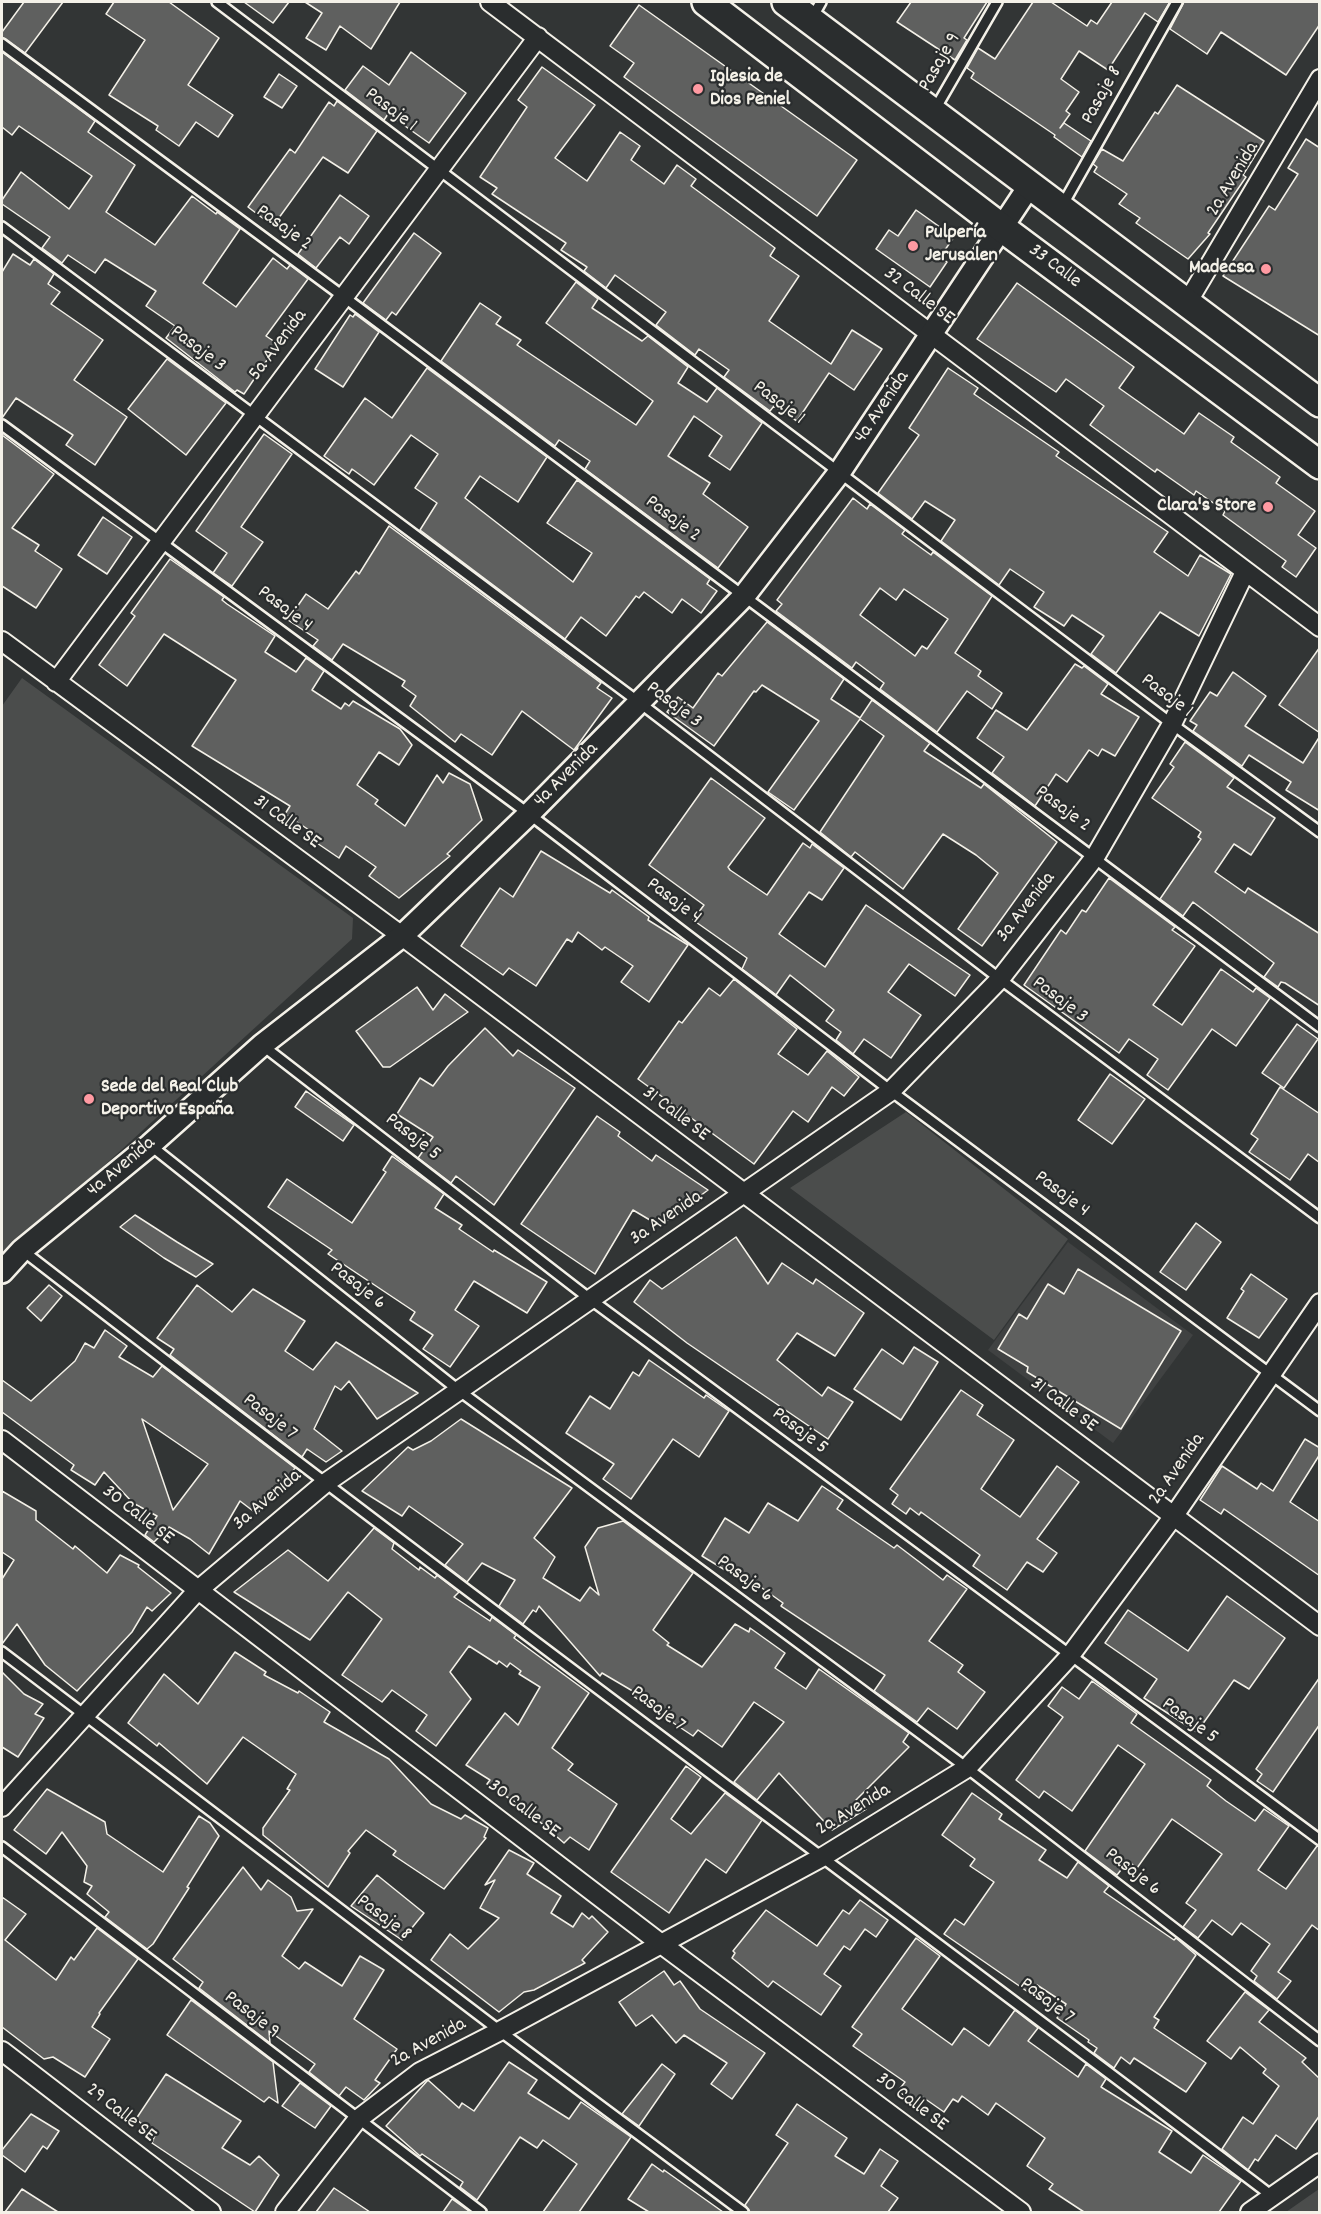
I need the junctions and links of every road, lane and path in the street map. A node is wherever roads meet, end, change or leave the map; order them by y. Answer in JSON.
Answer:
{"nodes":[{"id":1,"x":217,"y":2,"type":"edge"},
{"id":2,"x":490,"y":2,"type":"edge"},
{"id":3,"x":706,"y":2,"type":"edge"},
{"id":4,"x":786,"y":2,"type":"edge"},
{"id":5,"x":997,"y":2,"type":"edge"},
{"id":6,"x":1177,"y":2,"type":"edge"},
{"id":7,"x":816,"y":11,"type":"edge"},
{"id":8,"x":538,"y":37,"type":"junction"},
{"id":9,"x":2,"y":44,"type":"edge"},
{"id":10,"x":1320,"y":79,"type":"edge"},
{"id":11,"x":933,"y":112,"type":"junction"},
{"id":12,"x":438,"y":171,"type":"junction"},
{"id":13,"x":1030,"y":185,"type":"junction"},
{"id":14,"x":1061,"y":209,"type":"junction"},
{"id":15,"x":2,"y":227,"type":"edge"},
{"id":16,"x":1002,"y":228,"type":"junction"},
{"id":17,"x":344,"y":297,"type":"junction"},
{"id":18,"x":1187,"y":303,"type":"junction"},
{"id":19,"x":932,"y":336,"type":"junction"},
{"id":20,"x":1318,"y":399,"type":"edge"},
{"id":21,"x":255,"y":416,"type":"junction"},
{"id":22,"x":2,"y":425,"type":"edge"},
{"id":23,"x":1320,"y":465,"type":"edge"},
{"id":24,"x":839,"y":473,"type":"junction"},
{"id":25,"x":161,"y":542,"type":"junction"},
{"id":26,"x":1245,"y":572,"type":"junction"},
{"id":27,"x":744,"y":596,"type":"junction"},
{"id":28,"x":1320,"y":627,"type":"edge"},
{"id":29,"x":2,"y":641,"type":"edge"},
{"id":30,"x":56,"y":682,"type":"junction"},
{"id":31,"x":640,"y":703,"type":"junction"},
{"id":32,"x":1172,"y":724,"type":"junction"},
{"id":33,"x":529,"y":814,"type":"junction"},
{"id":34,"x":1320,"y":832,"type":"edge"},
{"id":35,"x":1095,"y":857,"type":"junction"},
{"id":36,"x":402,"y":936,"type":"junction"},
{"id":37,"x":1000,"y":979,"type":"junction"},
{"id":38,"x":1320,"y":1027,"type":"edge"},
{"id":39,"x":262,"y":1045,"type":"junction"},
{"id":40,"x":891,"y":1091,"type":"junction"},
{"id":41,"x":150,"y":1145,"type":"junction"},
{"id":42,"x":743,"y":1195,"type":"junction"},
{"id":43,"x":1320,"y":1218,"type":"edge"},
{"id":44,"x":22,"y":1250,"type":"junction"},
{"id":45,"x":2,"y":1272,"type":"edge"},
{"id":46,"x":590,"y":1299,"type":"junction"},
{"id":47,"x":1320,"y":1303,"type":"edge"},
{"id":48,"x":1271,"y":1374,"type":"junction"},
{"id":49,"x":457,"y":1389,"type":"junction"},
{"id":50,"x":1320,"y":1411,"type":"edge"},
{"id":51,"x":2,"y":1440,"type":"edge"},
{"id":52,"x":324,"y":1484,"type":"junction"},
{"id":53,"x":1173,"y":1517,"type":"junction"},
{"id":54,"x":197,"y":1591,"type":"junction"},
{"id":55,"x":1320,"y":1626,"type":"edge"},
{"id":56,"x":2,"y":1652,"type":"edge"},
{"id":57,"x":1069,"y":1657,"type":"junction"},
{"id":58,"x":86,"y":1714,"type":"junction"},
{"id":59,"x":967,"y":1768,"type":"junction"},
{"id":60,"x":2,"y":1807,"type":"edge"},
{"id":61,"x":1320,"y":1840,"type":"edge"},
{"id":62,"x":2,"y":1847,"type":"edge"},
{"id":63,"x":824,"y":1856,"type":"junction"},
{"id":64,"x":660,"y":1943,"type":"junction"},
{"id":65,"x":500,"y":2031,"type":"junction"},
{"id":66,"x":1320,"y":2041,"type":"edge"},
{"id":67,"x":2,"y":2051,"type":"edge"},
{"id":68,"x":357,"y":2120,"type":"junction"},
{"id":69,"x":1320,"y":2163,"type":"edge"},
{"id":70,"x":1272,"y":2196,"type":"junction"},
{"id":71,"x":211,"y":2212,"type":"edge"},
{"id":72,"x":285,"y":2212,"type":"edge"},
{"id":73,"x":481,"y":2212,"type":"edge"},
{"id":74,"x":743,"y":2212,"type":"edge"},
{"id":75,"x":1021,"y":2212,"type":"edge"},
{"id":76,"x":1250,"y":2212,"type":"edge"}],
"edges":[{"from":1,"to":12,"type":"lane","name":"Pasaje 1"},
{"from":2,"to":8,"type":"street","name":"32 Calle SE"},
{"from":3,"to":16,"type":"main road","name":"33 Calle"},
{"from":4,"to":7,"type":"main road"},
{"from":5,"to":11,"type":"lane","name":"Pasaje 9"},
{"from":6,"to":14,"type":"lane","name":"Pasaje 8"},
{"from":7,"to":11,"type":"main road"},
{"from":8,"to":12,"type":"street","name":"5a Avenida"},
{"from":8,"to":19,"type":"street","name":"32 Calle SE"},
{"from":9,"to":17,"type":"lane","name":"Pasaje 2"},
{"from":10,"to":18,"type":"street","name":"2a Avenida"},
{"from":11,"to":13,"type":"main road"},
{"from":12,"to":17,"type":"street","name":"5a Avenida"},
{"from":12,"to":24,"type":"lane","name":"Pasaje 1"},
{"from":13,"to":14,"type":"main road"},
{"from":13,"to":16,"type":"street","name":"4a Avenida"},
{"from":14,"to":18,"type":"main road"},
{"from":15,"to":21,"type":"lane","name":"Pasaje 3"},
{"from":16,"to":19,"type":"street","name":"4a Avenida"},
{"from":16,"to":23,"type":"main road","name":"33 Calle"},
{"from":17,"to":21,"type":"street","name":"5a Avenida"},
{"from":17,"to":27,"type":"lane","name":"Pasaje 2"},
{"from":18,"to":20,"type":"main road"},
{"from":19,"to":24,"type":"street","name":"4a Avenida"},
{"from":19,"to":26,"type":"street","name":"32 Calle SE"},
{"from":21,"to":25,"type":"street","name":"5a Avenida"},
{"from":21,"to":31,"type":"lane","name":"Pasaje 3"},
{"from":22,"to":25,"type":"lane","name":"Pasaje 4"},
{"from":24,"to":27,"type":"street","name":"4a Avenida"},
{"from":24,"to":32,"type":"lane","name":"Pasaje 1"},
{"from":25,"to":30,"type":"street","name":"5a Avenida"},
{"from":25,"to":33,"type":"lane","name":"Pasaje 4"},
{"from":26,"to":28,"type":"street","name":"32 Calle SE"},
{"from":26,"to":32,"type":"street","name":"3a Avenida"},
{"from":27,"to":31,"type":"street","name":"4a Avenida"},
{"from":27,"to":35,"type":"lane","name":"Pasaje 2"},
{"from":29,"to":30,"type":"street","name":"31 Calle SE"},
{"from":30,"to":36,"type":"street","name":"31 Calle SE"},
{"from":31,"to":33,"type":"street","name":"4a Avenida"},
{"from":31,"to":37,"type":"lane","name":"Pasaje 3"},
{"from":32,"to":34,"type":"lane","name":"Pasaje 1"},
{"from":32,"to":35,"type":"street","name":"3a Avenida"},
{"from":33,"to":36,"type":"street","name":"4a Avenida"},
{"from":33,"to":40,"type":"lane","name":"Pasaje 4"},
{"from":35,"to":37,"type":"street","name":"3a Avenida"},
{"from":35,"to":38,"type":"lane","name":"Pasaje 2"},
{"from":36,"to":39,"type":"street","name":"4a Avenida"},
{"from":36,"to":42,"type":"street","name":"31 Calle SE"},
{"from":37,"to":40,"type":"street","name":"3a Avenida"},
{"from":37,"to":43,"type":"lane","name":"Pasaje 3"},
{"from":39,"to":41,"type":"street","name":"4a Avenida"},
{"from":39,"to":46,"type":"lane","name":"Pasaje 5"},
{"from":40,"to":42,"type":"street","name":"3a Avenida"},
{"from":40,"to":48,"type":"lane","name":"Pasaje 4"},
{"from":41,"to":44,"type":"street","name":"4a Avenida"},
{"from":41,"to":49,"type":"lane","name":"Pasaje 6"},
{"from":42,"to":46,"type":"street","name":"3a Avenida"},
{"from":42,"to":53,"type":"street","name":"31 Calle SE"},
{"from":44,"to":45,"type":"street","name":"4a Avenida"},
{"from":44,"to":52,"type":"lane","name":"Pasaje 7"},
{"from":46,"to":49,"type":"street","name":"3a Avenida"},
{"from":46,"to":57,"type":"lane","name":"Pasaje 5"},
{"from":47,"to":48,"type":"street","name":"2a Avenida"},
{"from":48,"to":50,"type":"lane","name":"Pasaje 4"},
{"from":48,"to":53,"type":"street","name":"2a Avenida"},
{"from":49,"to":52,"type":"street","name":"3a Avenida"},
{"from":49,"to":59,"type":"lane","name":"Pasaje 6"},
{"from":51,"to":54,"type":"street","name":"30 Calle SE"},
{"from":52,"to":54,"type":"street","name":"3a Avenida"},
{"from":52,"to":63,"type":"lane","name":"Pasaje 7"},
{"from":53,"to":55,"type":"street","name":"31 Calle SE"},
{"from":53,"to":57,"type":"street","name":"2a Avenida"},
{"from":54,"to":58,"type":"street","name":"3a Avenida"},
{"from":54,"to":64,"type":"street","name":"30 Calle SE"},
{"from":56,"to":58,"type":"lane","name":"Pasaje 8"},
{"from":57,"to":59,"type":"street","name":"2a Avenida"},
{"from":57,"to":61,"type":"lane","name":"Pasaje 5"},
{"from":58,"to":60,"type":"street","name":"3a Avenida"},
{"from":58,"to":65,"type":"lane","name":"Pasaje 8"},
{"from":59,"to":63,"type":"street","name":"2a Avenida"},
{"from":59,"to":66,"type":"lane","name":"Pasaje 6"},
{"from":62,"to":68,"type":"lane","name":"Pasaje 9"},
{"from":63,"to":64,"type":"street","name":"2a Avenida"},
{"from":63,"to":70,"type":"lane","name":"Pasaje 7"},
{"from":64,"to":65,"type":"street","name":"2a Avenida"},
{"from":64,"to":75,"type":"street","name":"30 Calle SE"},
{"from":65,"to":68,"type":"street","name":"2a Avenida"},
{"from":65,"to":74,"type":"lane","name":"Pasaje 8"},
{"from":67,"to":71,"type":"street","name":"29 Calle SE"},
{"from":68,"to":72,"type":"street","name":"2a Avenida"},
{"from":68,"to":73,"type":"lane","name":"Pasaje 9"},
{"from":69,"to":70,"type":"street"},
{"from":70,"to":76,"type":"street"}]}
